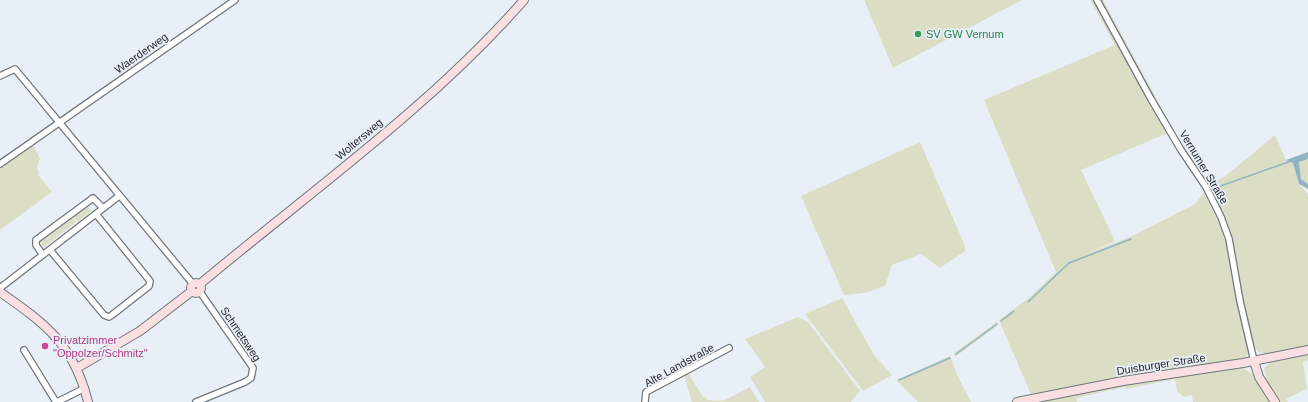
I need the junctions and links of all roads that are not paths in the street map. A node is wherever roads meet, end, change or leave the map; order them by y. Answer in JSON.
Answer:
{"nodes":[{"id":1,"x":235,"y":0,"type":"edge"},
{"id":2,"x":524,"y":0,"type":"edge"},
{"id":3,"x":1097,"y":0,"type":"edge"},
{"id":4,"x":0,"y":76,"type":"edge"},
{"id":5,"x":59,"y":123,"type":"junction"},
{"id":6,"x":0,"y":164,"type":"edge"},
{"id":7,"x":119,"y":196,"type":"junction"},
{"id":8,"x":103,"y":208,"type":"junction"},
{"id":9,"x":96,"y":214,"type":"junction"},
{"id":10,"x":50,"y":250,"type":"junction"},
{"id":11,"x":44,"y":254,"type":"junction"},
{"id":12,"x":0,"y":288,"type":"edge"},
{"id":13,"x":196,"y":288,"type":"junction"},
{"id":14,"x":0,"y":292,"type":"edge"},
{"id":15,"x":728,"y":348,"type":"dead end"},
{"id":16,"x":24,"y":350,"type":"dead end"},
{"id":17,"x":1308,"y":350,"type":"edge"},
{"id":18,"x":1254,"y":361,"type":"junction"},
{"id":19,"x":77,"y":368,"type":"junction"},
{"id":20,"x":85,"y":388,"type":"junction"},
{"id":21,"x":56,"y":402,"type":"edge"},
{"id":22,"x":88,"y":402,"type":"edge"},
{"id":23,"x":196,"y":402,"type":"edge"},
{"id":24,"x":645,"y":402,"type":"edge"},
{"id":25,"x":1017,"y":402,"type":"edge"},
{"id":26,"x":1275,"y":402,"type":"edge"}],
"edges":[{"from":1,"to":5,"type":"street","name":"Waerderweg"},
{"from":2,"to":13,"type":"street","name":"Woltersweg"},
{"from":3,"to":18,"type":"street","name":"Vernumer Straße"},
{"from":4,"to":5,"type":"street"},
{"from":5,"to":6,"type":"street","name":"Waerderweg"},
{"from":5,"to":7,"type":"street"},
{"from":7,"to":8,"type":"street"},
{"from":7,"to":13,"type":"street"},
{"from":8,"to":9,"type":"street"},
{"from":8,"to":11,"type":"street"},
{"from":9,"to":10,"type":"street"},
{"from":9,"to":10,"type":"street"},
{"from":10,"to":11,"type":"street"},
{"from":11,"to":12,"type":"street"},
{"from":13,"to":19,"type":"street","name":"Woltersweg"},
{"from":13,"to":23,"type":"street","name":"Schmetsweg"},
{"from":14,"to":19,"type":"street"},
{"from":15,"to":24,"type":"street","name":"Alte Landstraße"},
{"from":16,"to":21,"type":"street"},
{"from":17,"to":18,"type":"street","name":"Duisburger Straße"},
{"from":18,"to":25,"type":"street","name":"Duisburger Straße"},
{"from":18,"to":26,"type":"street","name":"Vernumer Straße"},
{"from":19,"to":20,"type":"street"},
{"from":20,"to":21,"type":"street"},
{"from":20,"to":22,"type":"street"}]}
